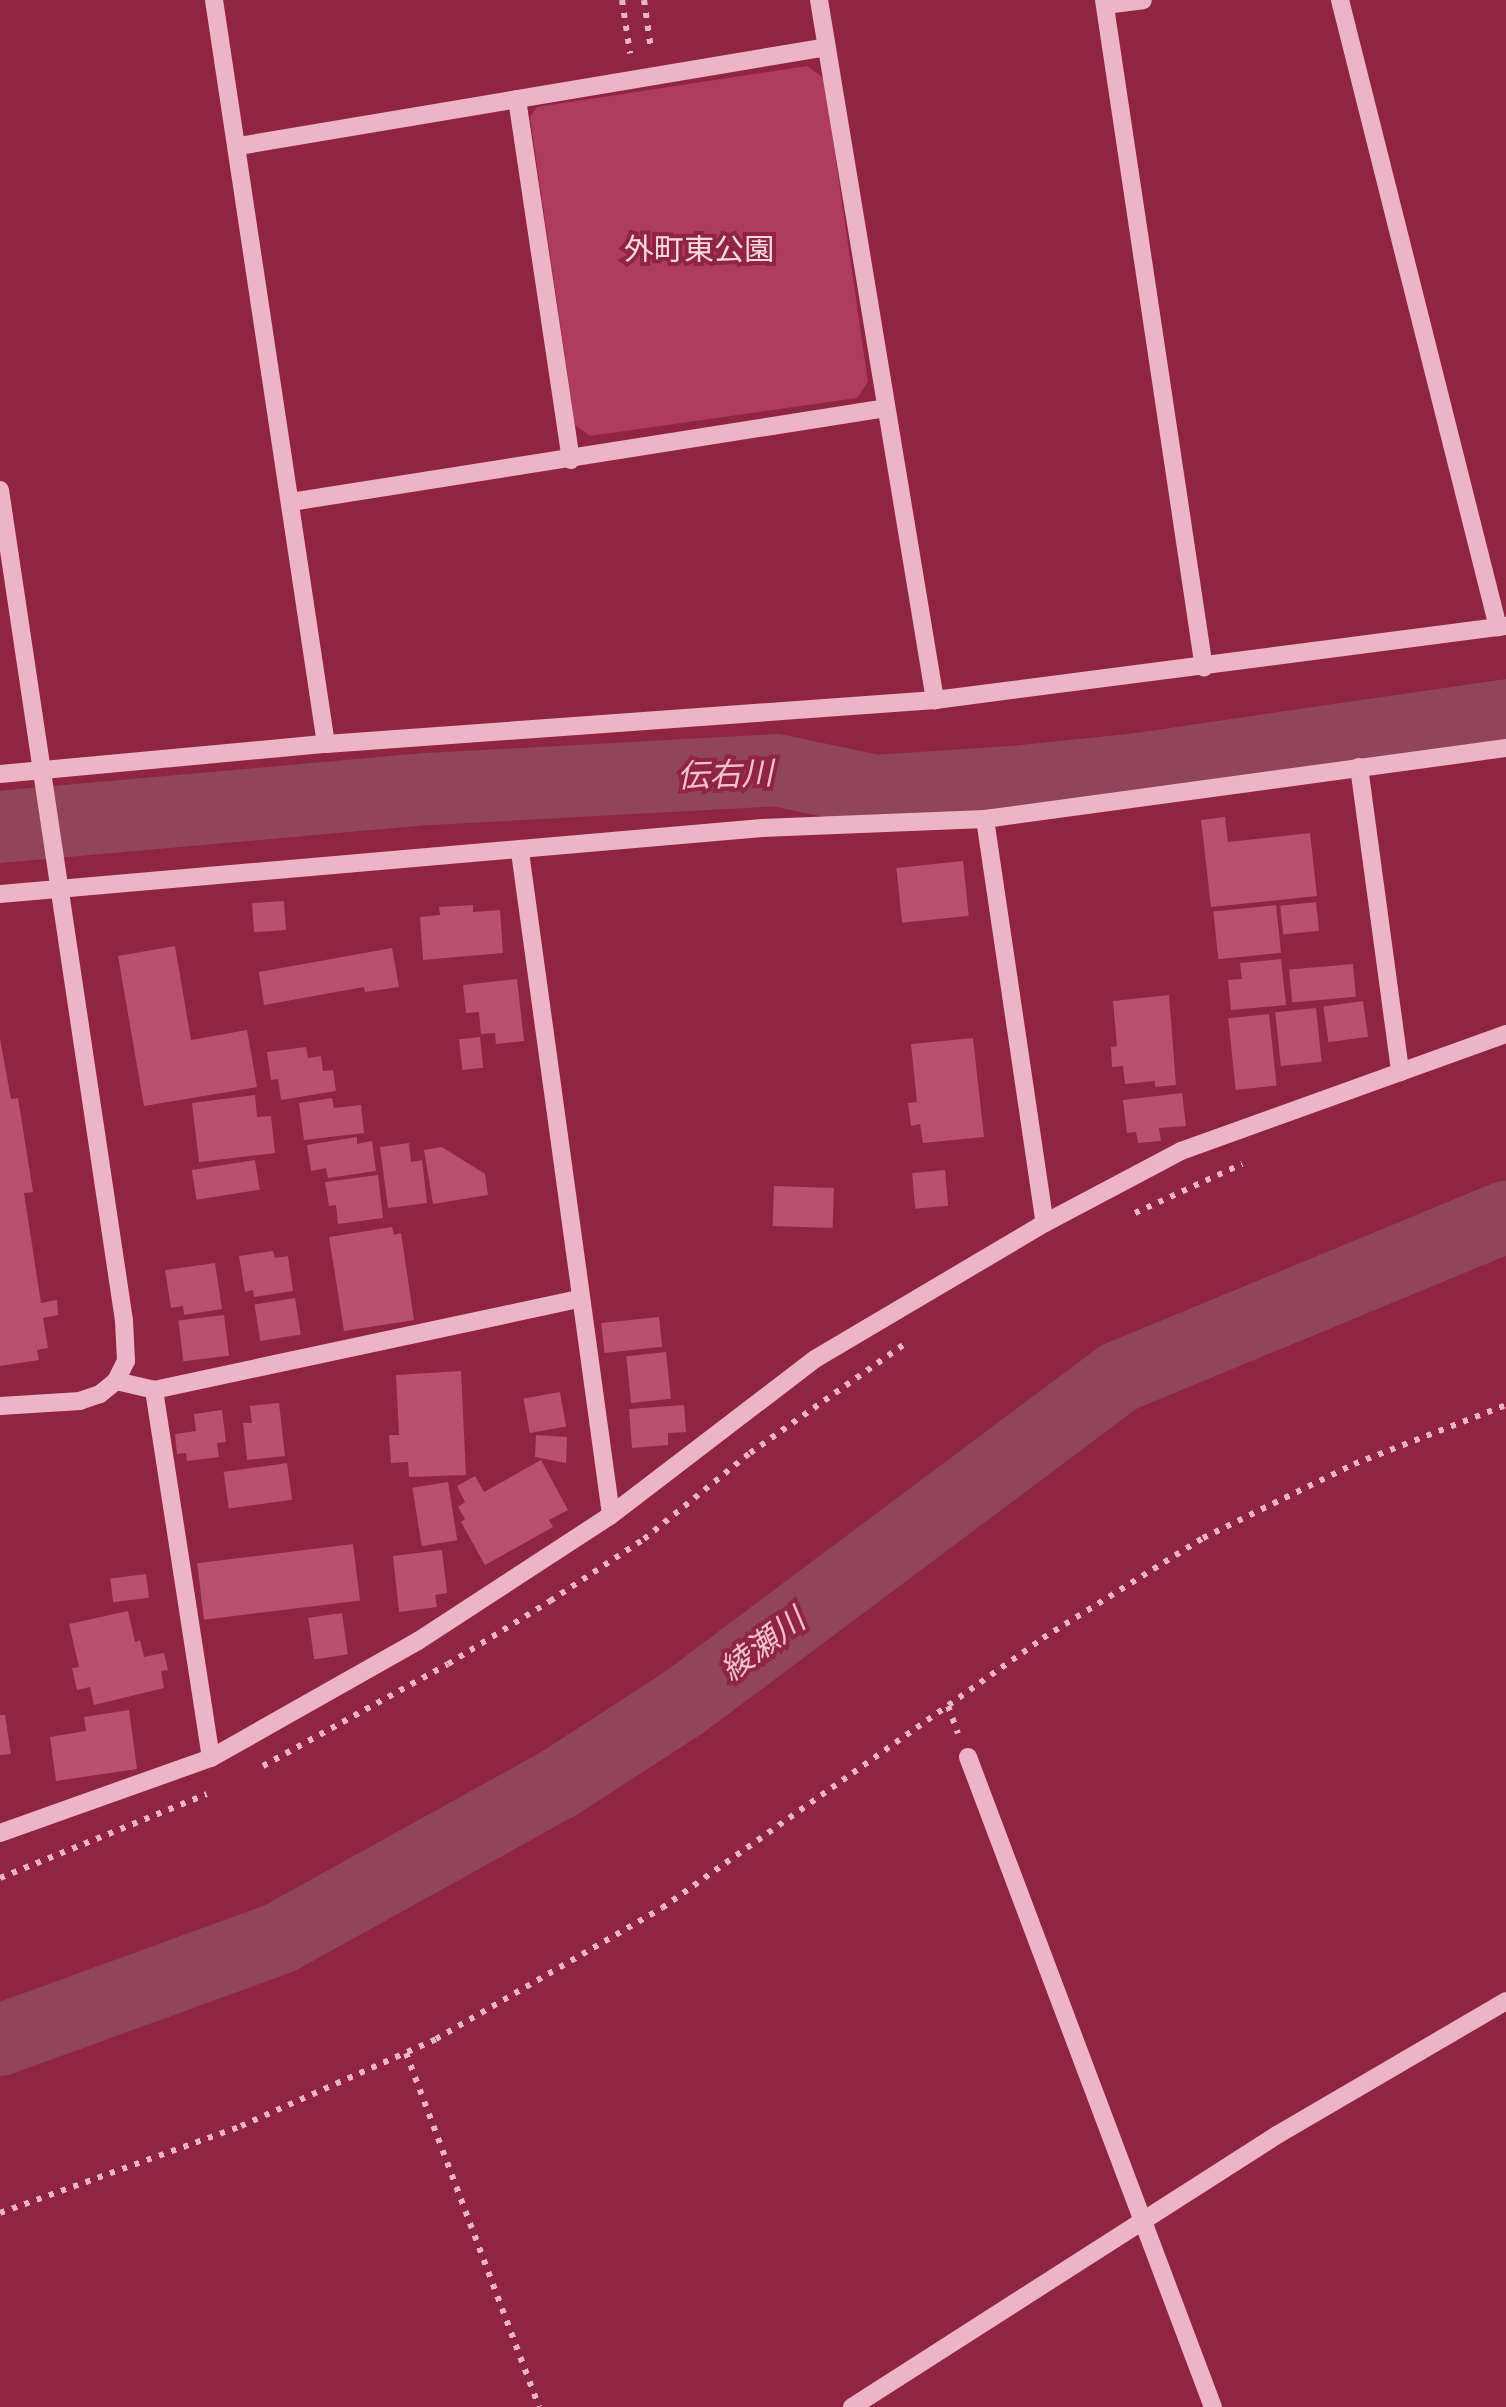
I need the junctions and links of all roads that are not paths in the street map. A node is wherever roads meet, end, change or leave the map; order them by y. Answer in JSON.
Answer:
{"nodes":[{"id":1,"x":214,"y":0,"type":"edge"},
{"id":2,"x":819,"y":0,"type":"edge"},
{"id":3,"x":1142,"y":0,"type":"edge"},
{"id":4,"x":1340,"y":0,"type":"edge"},
{"id":5,"x":1104,"y":2,"type":"edge"},
{"id":6,"x":827,"y":47,"type":"junction"},
{"id":7,"x":518,"y":99,"type":"junction"},
{"id":8,"x":239,"y":146,"type":"junction"},
{"id":9,"x":886,"y":408,"type":"junction"},
{"id":10,"x":571,"y":460,"type":"junction"},
{"id":11,"x":0,"y":490,"type":"edge"},
{"id":12,"x":291,"y":502,"type":"junction"},
{"id":13,"x":1502,"y":626,"type":"edge"},
{"id":14,"x":1204,"y":668,"type":"junction"},
{"id":15,"x":936,"y":700,"type":"junction"},
{"id":16,"x":326,"y":744,"type":"junction"},
{"id":17,"x":1506,"y":748,"type":"edge"},
{"id":18,"x":1360,"y":767,"type":"junction"},
{"id":19,"x":41,"y":770,"type":"junction"},
{"id":20,"x":0,"y":774,"type":"edge"},
{"id":21,"x":985,"y":819,"type":"junction"},
{"id":22,"x":520,"y":852,"type":"junction"},
{"id":23,"x":58,"y":888,"type":"junction"},
{"id":24,"x":0,"y":894,"type":"edge"},
{"id":25,"x":1506,"y":1034,"type":"edge"},
{"id":26,"x":1400,"y":1072,"type":"junction"},
{"id":27,"x":1045,"y":1222,"type":"junction"},
{"id":28,"x":578,"y":1299,"type":"junction"},
{"id":29,"x":116,"y":1382,"type":"junction"},
{"id":30,"x":154,"y":1390,"type":"junction"},
{"id":31,"x":0,"y":1406,"type":"edge"},
{"id":32,"x":611,"y":1515,"type":"junction"},
{"id":33,"x":968,"y":1757,"type":"dead end"},
{"id":34,"x":211,"y":1758,"type":"junction"},
{"id":35,"x":0,"y":1834,"type":"edge"},
{"id":36,"x":1506,"y":2001,"type":"edge"},
{"id":37,"x":1143,"y":2224,"type":"junction"},
{"id":38,"x":852,"y":2407,"type":"edge"},
{"id":39,"x":1212,"y":2407,"type":"edge"}],
"edges":[{"from":1,"to":8,"type":"street"},
{"from":2,"to":6,"type":"street"},
{"from":3,"to":5,"type":"street"},
{"from":4,"to":13,"type":"street"},
{"from":5,"to":14,"type":"street"},
{"from":6,"to":7,"type":"street"},
{"from":6,"to":9,"type":"street"},
{"from":7,"to":8,"type":"street"},
{"from":7,"to":10,"type":"street"},
{"from":8,"to":12,"type":"street"},
{"from":9,"to":10,"type":"street"},
{"from":9,"to":15,"type":"street"},
{"from":10,"to":12,"type":"street"},
{"from":11,"to":19,"type":"street"},
{"from":12,"to":16,"type":"street"},
{"from":13,"to":14,"type":"street"},
{"from":14,"to":15,"type":"street"},
{"from":15,"to":16,"type":"street"},
{"from":16,"to":19,"type":"street"},
{"from":17,"to":18,"type":"street"},
{"from":18,"to":21,"type":"street"},
{"from":18,"to":26,"type":"street"},
{"from":19,"to":20,"type":"street"},
{"from":19,"to":23,"type":"street"},
{"from":21,"to":22,"type":"street"},
{"from":21,"to":27,"type":"street"},
{"from":22,"to":23,"type":"street"},
{"from":22,"to":28,"type":"street"},
{"from":23,"to":24,"type":"street"},
{"from":23,"to":29,"type":"street"},
{"from":25,"to":26,"type":"street"},
{"from":26,"to":27,"type":"street"},
{"from":27,"to":32,"type":"street"},
{"from":28,"to":30,"type":"street"},
{"from":28,"to":32,"type":"street"},
{"from":29,"to":30,"type":"street"},
{"from":29,"to":31,"type":"street"},
{"from":30,"to":34,"type":"street"},
{"from":32,"to":34,"type":"street"},
{"from":33,"to":37,"type":"street"},
{"from":34,"to":35,"type":"street"},
{"from":36,"to":37,"type":"street"},
{"from":37,"to":38,"type":"street"},
{"from":37,"to":39,"type":"street"}]}
